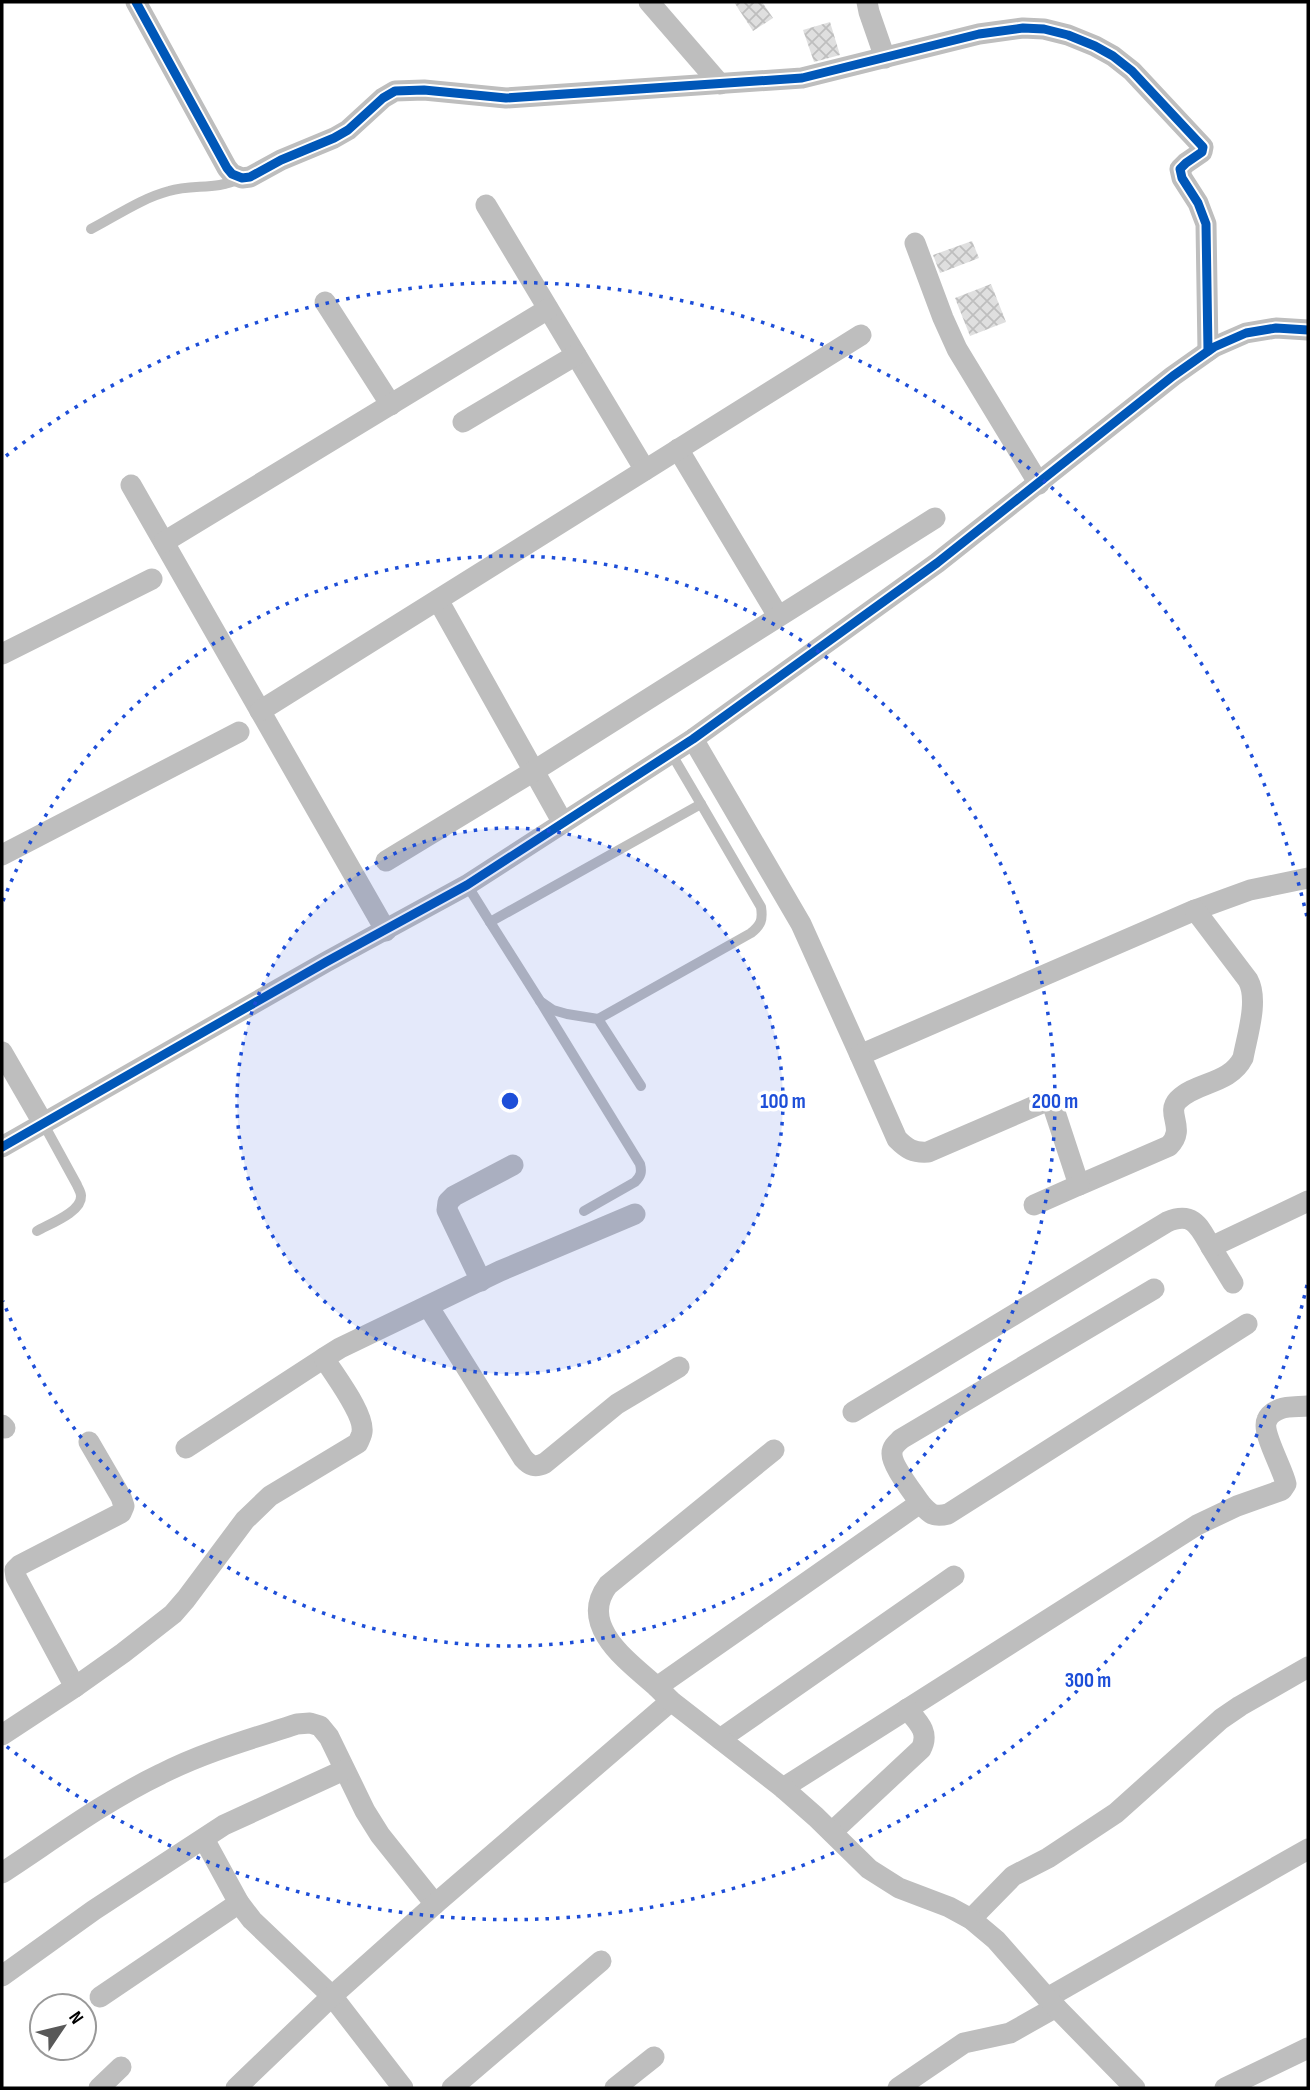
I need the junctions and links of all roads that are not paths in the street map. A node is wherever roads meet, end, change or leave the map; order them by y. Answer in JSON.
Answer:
{"nodes":[{"id":1,"x":136,"y":2,"type":"edge"},
{"id":2,"x":649,"y":2,"type":"edge"},
{"id":3,"x":867,"y":2,"type":"edge"},
{"id":4,"x":886,"y":58,"type":"junction"},
{"id":5,"x":720,"y":84,"type":"junction"},
{"id":6,"x":242,"y":178,"type":"junction"},
{"id":7,"x":486,"y":205,"type":"dead end"},
{"id":8,"x":91,"y":229,"type":"dead end"},
{"id":9,"x":915,"y":243,"type":"dead end"},
{"id":10,"x":325,"y":302,"type":"dead end"},
{"id":11,"x":548,"y":309,"type":"junction"},
{"id":12,"x":1308,"y":330,"type":"edge"},
{"id":13,"x":861,"y":335,"type":"dead end"},
{"id":14,"x":1208,"y":351,"type":"junction"},
{"id":15,"x":576,"y":355,"type":"junction"},
{"id":16,"x":391,"y":405,"type":"junction"},
{"id":17,"x":463,"y":422,"type":"dead end"},
{"id":18,"x":678,"y":449,"type":"junction"},
{"id":19,"x":645,"y":470,"type":"junction"},
{"id":20,"x":1039,"y":484,"type":"junction"},
{"id":21,"x":131,"y":485,"type":"dead end"},
{"id":22,"x":935,"y":518,"type":"dead end"},
{"id":23,"x":164,"y":542,"type":"junction"},
{"id":24,"x":152,"y":579,"type":"dead end"},
{"id":25,"x":438,"y":600,"type":"junction"},
{"id":26,"x":778,"y":616,"type":"junction"},
{"id":27,"x":2,"y":654,"type":"edge"},
{"id":28,"x":260,"y":711,"type":"junction"},
{"id":29,"x":239,"y":732,"type":"dead end"},
{"id":30,"x":693,"y":739,"type":"junction"},
{"id":31,"x":671,"y":753,"type":"junction"},
{"id":32,"x":534,"y":771,"type":"junction"},
{"id":33,"x":701,"y":804,"type":"junction"},
{"id":34,"x":564,"y":823,"type":"junction"},
{"id":35,"x":2,"y":855,"type":"edge"},
{"id":36,"x":386,"y":861,"type":"dead end"},
{"id":37,"x":1308,"y":878,"type":"edge"},
{"id":38,"x":467,"y":886,"type":"junction"},
{"id":39,"x":1195,"y":910,"type":"junction"},
{"id":40,"x":490,"y":922,"type":"junction"},
{"id":41,"x":386,"y":931,"type":"junction"},
{"id":42,"x":540,"y":1001,"type":"junction"},
{"id":43,"x":598,"y":1019,"type":"junction"},
{"id":44,"x":2,"y":1052,"type":"edge"},
{"id":45,"x":860,"y":1055,"type":"junction"},
{"id":46,"x":641,"y":1086,"type":"dead end"},
{"id":47,"x":43,"y":1122,"type":"junction"},
{"id":48,"x":2,"y":1147,"type":"edge"},
{"id":49,"x":513,"y":1165,"type":"dead end"},
{"id":50,"x":1079,"y":1185,"type":"junction"},
{"id":51,"x":1308,"y":1201,"type":"edge"},
{"id":52,"x":1034,"y":1205,"type":"dead end"},
{"id":53,"x":584,"y":1211,"type":"dead end"},
{"id":54,"x":635,"y":1214,"type":"dead end"},
{"id":55,"x":37,"y":1231,"type":"dead end"},
{"id":56,"x":1212,"y":1247,"type":"junction"},
{"id":57,"x":481,"y":1280,"type":"junction"},
{"id":58,"x":1233,"y":1283,"type":"dead end"},
{"id":59,"x":1154,"y":1289,"type":"dead end"},
{"id":60,"x":428,"y":1306,"type":"junction"},
{"id":61,"x":1247,"y":1324,"type":"dead end"},
{"id":62,"x":324,"y":1358,"type":"junction"},
{"id":63,"x":679,"y":1367,"type":"dead end"},
{"id":64,"x":1308,"y":1406,"type":"edge"},
{"id":65,"x":853,"y":1412,"type":"dead end"},
{"id":66,"x":89,"y":1442,"type":"dead end"},
{"id":67,"x":186,"y":1448,"type":"dead end"},
{"id":68,"x":774,"y":1450,"type":"dead end"},
{"id":69,"x":920,"y":1503,"type":"junction"},
{"id":70,"x":954,"y":1576,"type":"dead end"},
{"id":71,"x":1308,"y":1667,"type":"edge"},
{"id":72,"x":75,"y":1687,"type":"junction"},
{"id":73,"x":664,"y":1694,"type":"junction"},
{"id":74,"x":907,"y":1709,"type":"junction"},
{"id":75,"x":2,"y":1735,"type":"edge"},
{"id":76,"x":720,"y":1739,"type":"junction"},
{"id":77,"x":344,"y":1770,"type":"junction"},
{"id":78,"x":783,"y":1788,"type":"junction"},
{"id":79,"x":832,"y":1832,"type":"junction"},
{"id":80,"x":204,"y":1839,"type":"junction"},
{"id":81,"x":1308,"y":1849,"type":"edge"},
{"id":82,"x":2,"y":1873,"type":"edge"},
{"id":83,"x":239,"y":1903,"type":"junction"},
{"id":84,"x":435,"y":1904,"type":"junction"},
{"id":85,"x":971,"y":1919,"type":"junction"},
{"id":86,"x":601,"y":1961,"type":"dead end"},
{"id":87,"x":2,"y":1976,"type":"edge"},
{"id":88,"x":100,"y":1997,"type":"dead end"},
{"id":89,"x":332,"y":1997,"type":"junction"},
{"id":90,"x":1051,"y":2003,"type":"junction"},
{"id":91,"x":1308,"y":2048,"type":"edge"},
{"id":92,"x":654,"y":2057,"type":"dead end"},
{"id":93,"x":121,"y":2067,"type":"dead end"},
{"id":94,"x":99,"y":2088,"type":"edge"},
{"id":95,"x":236,"y":2088,"type":"edge"},
{"id":96,"x":403,"y":2088,"type":"edge"},
{"id":97,"x":452,"y":2088,"type":"edge"},
{"id":98,"x":615,"y":2088,"type":"edge"},
{"id":99,"x":898,"y":2088,"type":"edge"},
{"id":100,"x":1135,"y":2088,"type":"edge"},
{"id":101,"x":1225,"y":2088,"type":"edge"}],
"edges":[{"from":1,"to":6,"type":"street"},
{"from":2,"to":5,"type":"street"},
{"from":3,"to":4,"type":"street"},
{"from":4,"to":5,"type":"street"},
{"from":4,"to":14,"type":"street"},
{"from":5,"to":6,"type":"street"},
{"from":6,"to":8,"type":"lane"},
{"from":7,"to":11,"type":"street"},
{"from":9,"to":20,"type":"street"},
{"from":10,"to":16,"type":"street"},
{"from":11,"to":15,"type":"street"},
{"from":11,"to":16,"type":"street"},
{"from":12,"to":14,"type":"street"},
{"from":13,"to":18,"type":"street"},
{"from":14,"to":20,"type":"street"},
{"from":15,"to":17,"type":"street"},
{"from":15,"to":19,"type":"street"},
{"from":16,"to":23,"type":"street"},
{"from":18,"to":19,"type":"street"},
{"from":18,"to":26,"type":"street"},
{"from":19,"to":25,"type":"street"},
{"from":20,"to":30,"type":"street"},
{"from":21,"to":23,"type":"street"},
{"from":22,"to":26,"type":"street"},
{"from":23,"to":28,"type":"street"},
{"from":24,"to":27,"type":"street"},
{"from":25,"to":28,"type":"street"},
{"from":25,"to":32,"type":"street"},
{"from":26,"to":32,"type":"street"},
{"from":28,"to":41,"type":"street"},
{"from":29,"to":35,"type":"street"},
{"from":30,"to":31,"type":"street"},
{"from":30,"to":45,"type":"street"},
{"from":31,"to":33,"type":"lane"},
{"from":31,"to":34,"type":"street"},
{"from":32,"to":34,"type":"street"},
{"from":32,"to":36,"type":"street"},
{"from":33,"to":40,"type":"lane"},
{"from":33,"to":43,"type":"lane"},
{"from":34,"to":38,"type":"street"},
{"from":37,"to":39,"type":"street"},
{"from":38,"to":40,"type":"lane"},
{"from":38,"to":41,"type":"street"},
{"from":39,"to":45,"type":"street"},
{"from":39,"to":50,"type":"street"},
{"from":40,"to":42,"type":"lane"},
{"from":41,"to":47,"type":"street"},
{"from":42,"to":43,"type":"lane"},
{"from":42,"to":53,"type":"lane"},
{"from":43,"to":46,"type":"lane"},
{"from":44,"to":47,"type":"street"},
{"from":45,"to":50,"type":"street"},
{"from":47,"to":48,"type":"street"},
{"from":47,"to":55,"type":"lane"},
{"from":49,"to":57,"type":"street"},
{"from":50,"to":52,"type":"street"},
{"from":51,"to":56,"type":"street"},
{"from":54,"to":57,"type":"street"},
{"from":56,"to":58,"type":"street"},
{"from":56,"to":65,"type":"street"},
{"from":57,"to":60,"type":"street"},
{"from":59,"to":69,"type":"street"},
{"from":60,"to":62,"type":"street"},
{"from":60,"to":63,"type":"street"},
{"from":61,"to":69,"type":"street"},
{"from":62,"to":67,"type":"street"},
{"from":62,"to":72,"type":"street"},
{"from":64,"to":74,"type":"street"},
{"from":66,"to":72,"type":"street"},
{"from":68,"to":73,"type":"street"},
{"from":69,"to":73,"type":"street"},
{"from":70,"to":76,"type":"street"},
{"from":71,"to":85,"type":"street"},
{"from":72,"to":75,"type":"street"},
{"from":73,"to":76,"type":"street"},
{"from":73,"to":84,"type":"street"},
{"from":74,"to":78,"type":"street"},
{"from":74,"to":79,"type":"street"},
{"from":76,"to":78,"type":"street"},
{"from":77,"to":80,"type":"street"},
{"from":77,"to":82,"type":"street"},
{"from":77,"to":84,"type":"street"},
{"from":78,"to":79,"type":"street"},
{"from":79,"to":85,"type":"street"},
{"from":80,"to":83,"type":"street"},
{"from":80,"to":87,"type":"street"},
{"from":81,"to":90,"type":"street"},
{"from":83,"to":88,"type":"street"},
{"from":83,"to":89,"type":"street"},
{"from":84,"to":89,"type":"street"},
{"from":85,"to":90,"type":"street"},
{"from":86,"to":97,"type":"street"},
{"from":89,"to":95,"type":"street"},
{"from":89,"to":96,"type":"street"},
{"from":90,"to":99,"type":"street"},
{"from":90,"to":100,"type":"street"},
{"from":91,"to":101,"type":"street"},
{"from":92,"to":98,"type":"street"},
{"from":93,"to":94,"type":"street"}]}
